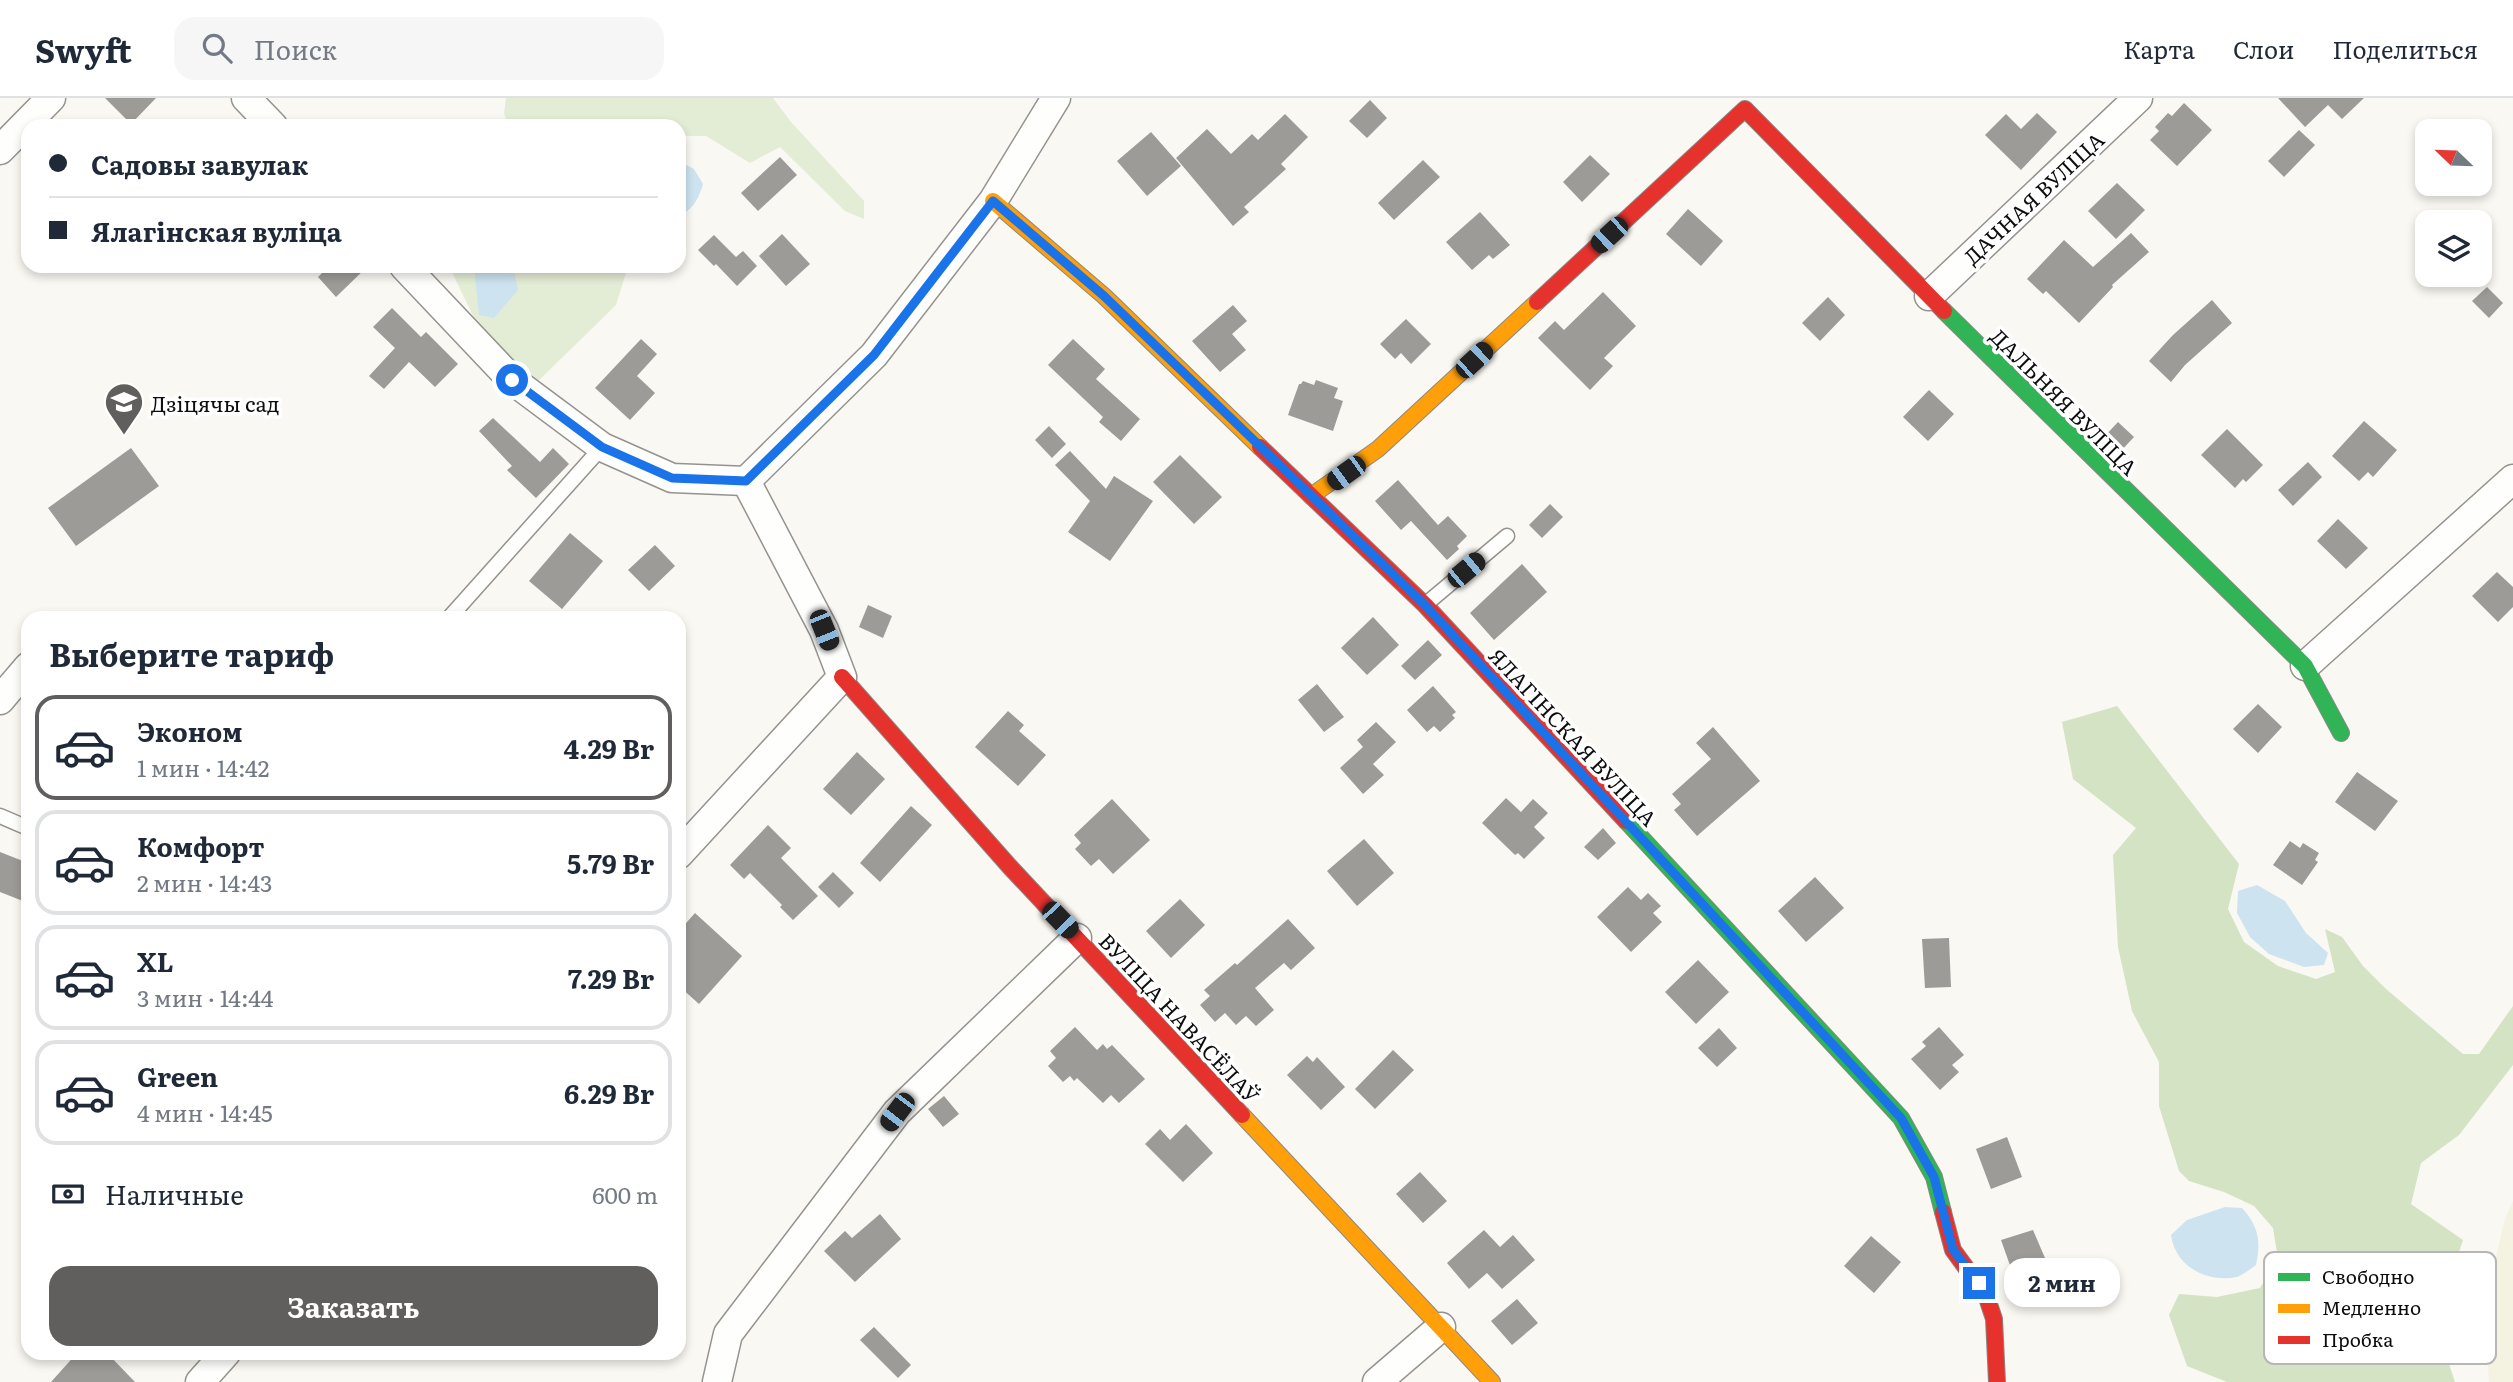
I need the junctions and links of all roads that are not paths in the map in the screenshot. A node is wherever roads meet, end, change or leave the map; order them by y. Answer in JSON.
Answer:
{"nodes":[{"id":1,"x":51,"y":98,"type":"edge"},
{"id":2,"x":246,"y":98,"type":"edge"},
{"id":3,"x":1056,"y":98,"type":"edge"},
{"id":4,"x":2138,"y":98,"type":"edge"},
{"id":5,"x":30,"y":119,"type":"edge"},
{"id":6,"x":266,"y":119,"type":"edge"},
{"id":7,"x":21,"y":129,"type":"edge"},
{"id":8,"x":0,"y":150,"type":"edge"},
{"id":9,"x":993,"y":201,"type":"junction"},
{"id":10,"x":411,"y":273,"type":"edge"},
{"id":11,"x":1929,"y":296,"type":"junction"},
{"id":12,"x":602,"y":447,"type":"junction"},
{"id":13,"x":2513,"y":479,"type":"edge"},
{"id":14,"x":746,"y":481,"type":"junction"},
{"id":15,"x":1311,"y":496,"type":"junction"},
{"id":16,"x":1507,"y":536,"type":"dead end"},
{"id":17,"x":1425,"y":605,"type":"junction"},
{"id":18,"x":455,"y":611,"type":"edge"},
{"id":19,"x":2305,"y":666,"type":"junction"},
{"id":20,"x":21,"y":675,"type":"edge"},
{"id":21,"x":842,"y":677,"type":"junction"},
{"id":22,"x":0,"y":699,"type":"edge"},
{"id":23,"x":2341,"y":733,"type":"dead end"},
{"id":24,"x":0,"y":816,"type":"edge"},
{"id":25,"x":21,"y":825,"type":"edge"},
{"id":26,"x":686,"y":847,"type":"edge"},
{"id":27,"x":1077,"y":938,"type":"junction"},
{"id":28,"x":1441,"y":1326,"type":"junction"},
{"id":29,"x":220,"y":1360,"type":"edge"},
{"id":30,"x":200,"y":1382,"type":"edge"},
{"id":31,"x":717,"y":1382,"type":"edge"},
{"id":32,"x":1377,"y":1382,"type":"edge"},
{"id":33,"x":1492,"y":1382,"type":"edge"},
{"id":34,"x":1997,"y":1382,"type":"edge"}],
"edges":[{"from":1,"to":5,"type":"street"},
{"from":2,"to":6,"type":"street"},
{"from":3,"to":9,"type":"street"},
{"from":4,"to":11,"type":"street","name":"ДАЧНАЯ ВУЛІЦА"},
{"from":7,"to":8,"type":"street"},
{"from":9,"to":14,"type":"street"},
{"from":9,"to":15,"type":"street","name":"ЯЛАГІНСКАЯ ВУЛІЦА"},
{"from":10,"to":12,"type":"street"},
{"from":11,"to":15,"type":"street","name":"ДАЛЬНЯЯ ВУЛІЦА"},
{"from":11,"to":19,"type":"street","name":"ДАЛЬНЯЯ ВУЛІЦА"},
{"from":12,"to":14,"type":"street"},
{"from":12,"to":18,"type":"lane"},
{"from":13,"to":19,"type":"street"},
{"from":14,"to":21,"type":"street"},
{"from":15,"to":17,"type":"street","name":"ЯЛАГІНСКАЯ ВУЛІЦА"},
{"from":16,"to":17,"type":"lane"},
{"from":17,"to":34,"type":"street","name":"ЯЛАГІНСКАЯ ВУЛІЦА"},
{"from":19,"to":23,"type":"street","name":"ДАЛЬНЯЯ ВУЛІЦА"},
{"from":20,"to":22,"type":"street"},
{"from":21,"to":26,"type":"street"},
{"from":21,"to":27,"type":"street","name":"ВУЛІЦА НАВАСЁЛАЎ"},
{"from":24,"to":25,"type":"lane"},
{"from":27,"to":28,"type":"street","name":"ВУЛІЦА НАВАСЁЛАЎ"},
{"from":27,"to":31,"type":"street"},
{"from":28,"to":32,"type":"street"},
{"from":28,"to":33,"type":"street","name":"ВУЛІЦА НАВАСЁЛАЎ"},
{"from":29,"to":30,"type":"street"}]}
